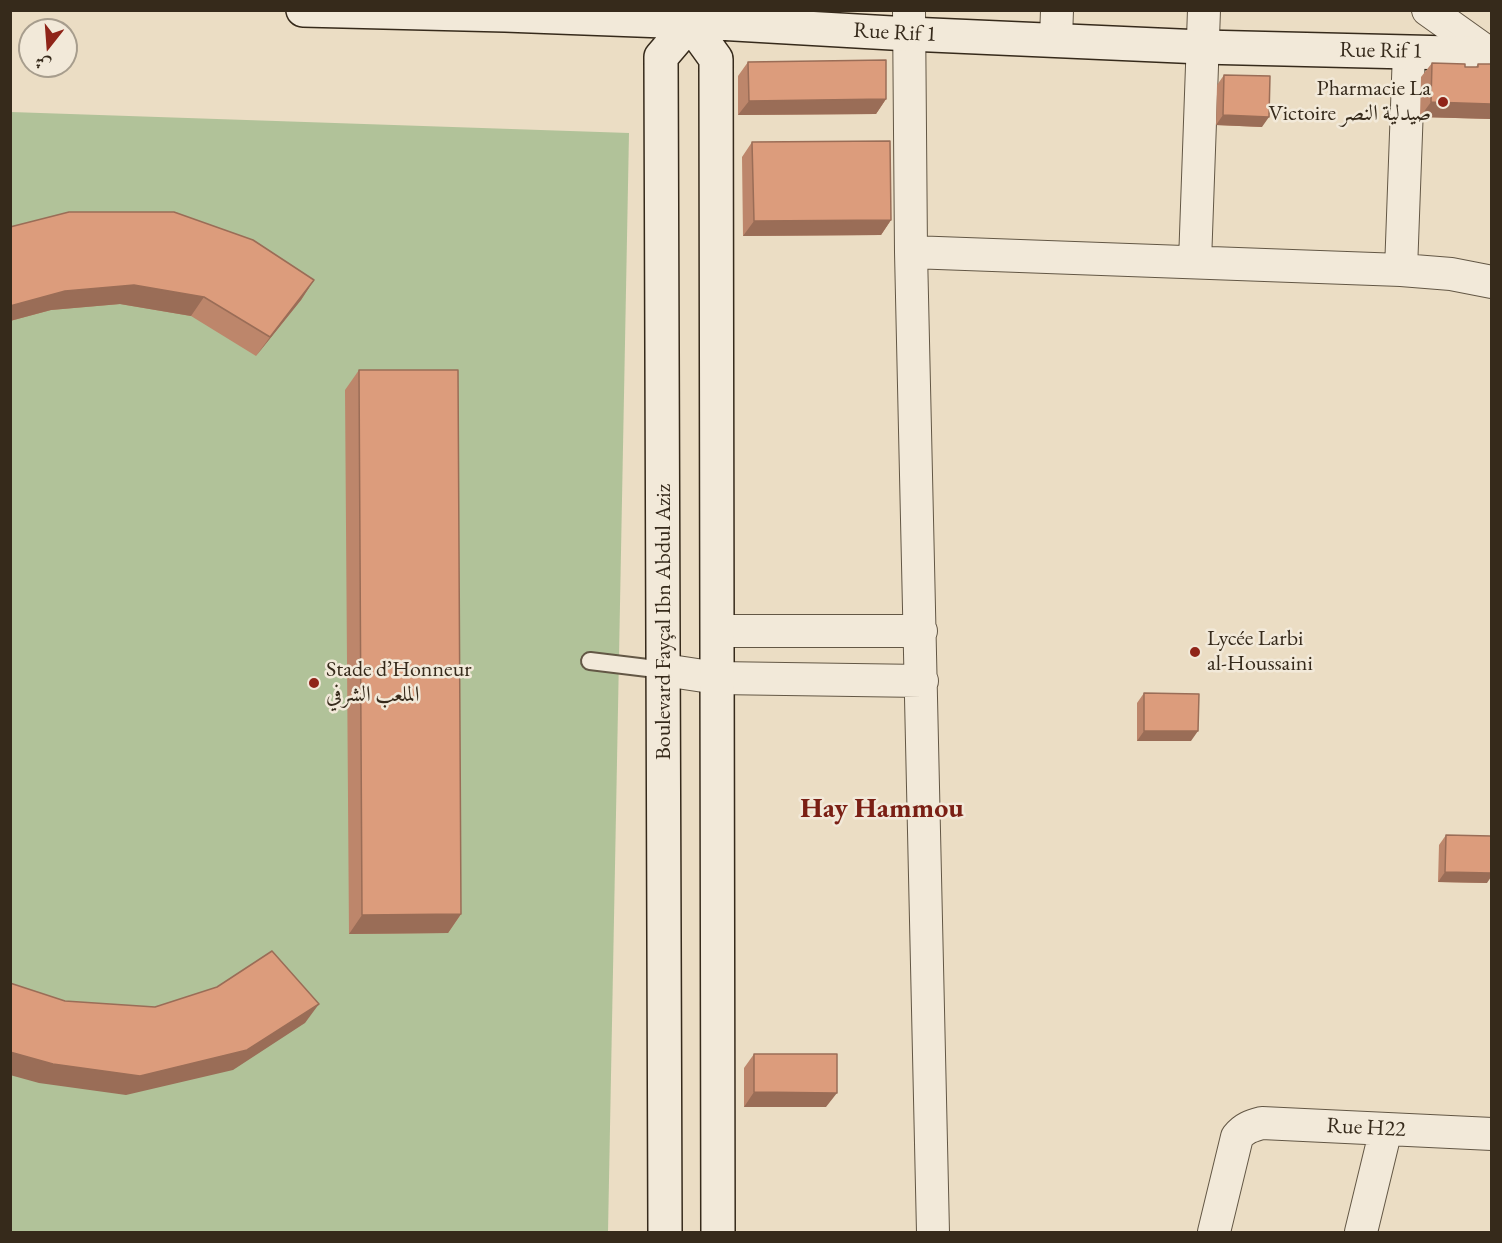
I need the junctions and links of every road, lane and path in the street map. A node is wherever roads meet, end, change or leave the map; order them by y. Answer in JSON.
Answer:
{"nodes":[{"id":1,"x":303,"y":10,"type":"edge"},
{"id":2,"x":1204,"y":10,"type":"edge"},
{"id":3,"x":505,"y":13,"type":"edge"},
{"id":4,"x":1443,"y":15,"type":"edge"},
{"id":5,"x":689,"y":17,"type":"edge"},
{"id":6,"x":909,"y":22,"type":"edge"},
{"id":7,"x":1057,"y":25,"type":"edge"},
{"id":8,"x":1202,"y":47,"type":"junction"},
{"id":9,"x":1409,"y":52,"type":"junction"},
{"id":10,"x":1489,"y":53,"type":"edge"},
{"id":11,"x":911,"y":252,"type":"junction"},
{"id":12,"x":1195,"y":262,"type":"junction"},
{"id":13,"x":1401,"y":270,"type":"junction"},
{"id":14,"x":1491,"y":282,"type":"edge"},
{"id":15,"x":717,"y":631,"type":"junction"},
{"id":16,"x":921,"y":631,"type":"junction"},
{"id":17,"x":590,"y":661,"type":"dead end"},
{"id":18,"x":664,"y":670,"type":"junction"},
{"id":19,"x":717,"y":678,"type":"junction"},
{"id":20,"x":922,"y":681,"type":"junction"},
{"id":21,"x":1386,"y":1129,"type":"junction"},
{"id":22,"x":1491,"y":1134,"type":"edge"},
{"id":23,"x":665,"y":1233,"type":"edge"},
{"id":24,"x":718,"y":1233,"type":"edge"},
{"id":25,"x":933,"y":1233,"type":"edge"},
{"id":26,"x":1214,"y":1233,"type":"edge"},
{"id":27,"x":1361,"y":1233,"type":"edge"}],
"edges":[{"from":1,"to":3,"type":"main road","name":"Rue Rif 1"},
{"from":2,"to":8,"type":"street"},
{"from":3,"to":5,"type":"main road","name":"Rue Rif 1"},
{"from":4,"to":10,"type":"street"},
{"from":5,"to":6,"type":"main road","name":"Rue Rif 1"},
{"from":5,"to":15,"type":"main road"},
{"from":5,"to":18,"type":"main road","name":"Boulevard Fayçal Ibn Abdul Aziz"},
{"from":6,"to":7,"type":"main road","name":"Rue Rif 1"},
{"from":6,"to":11,"type":"street"},
{"from":7,"to":8,"type":"main road","name":"Rue Rif 1"},
{"from":8,"to":9,"type":"main road","name":"Rue Rif 1"},
{"from":8,"to":12,"type":"street"},
{"from":9,"to":10,"type":"main road","name":"Rue Rif 1"},
{"from":9,"to":13,"type":"street"},
{"from":11,"to":12,"type":"street"},
{"from":11,"to":16,"type":"street"},
{"from":12,"to":13,"type":"street"},
{"from":13,"to":14,"type":"street"},
{"from":15,"to":16,"type":"street"},
{"from":15,"to":19,"type":"main road"},
{"from":16,"to":20,"type":"street"},
{"from":17,"to":18,"type":"lane"},
{"from":18,"to":19,"type":"street"},
{"from":18,"to":23,"type":"main road","name":"Boulevard Fayçal Ibn Abdul Aziz"},
{"from":19,"to":20,"type":"street"},
{"from":19,"to":24,"type":"main road"},
{"from":20,"to":25,"type":"street"},
{"from":21,"to":22,"type":"street","name":"Rue H22"},
{"from":21,"to":26,"type":"street","name":"Rue H22"},
{"from":21,"to":27,"type":"street"}]}
